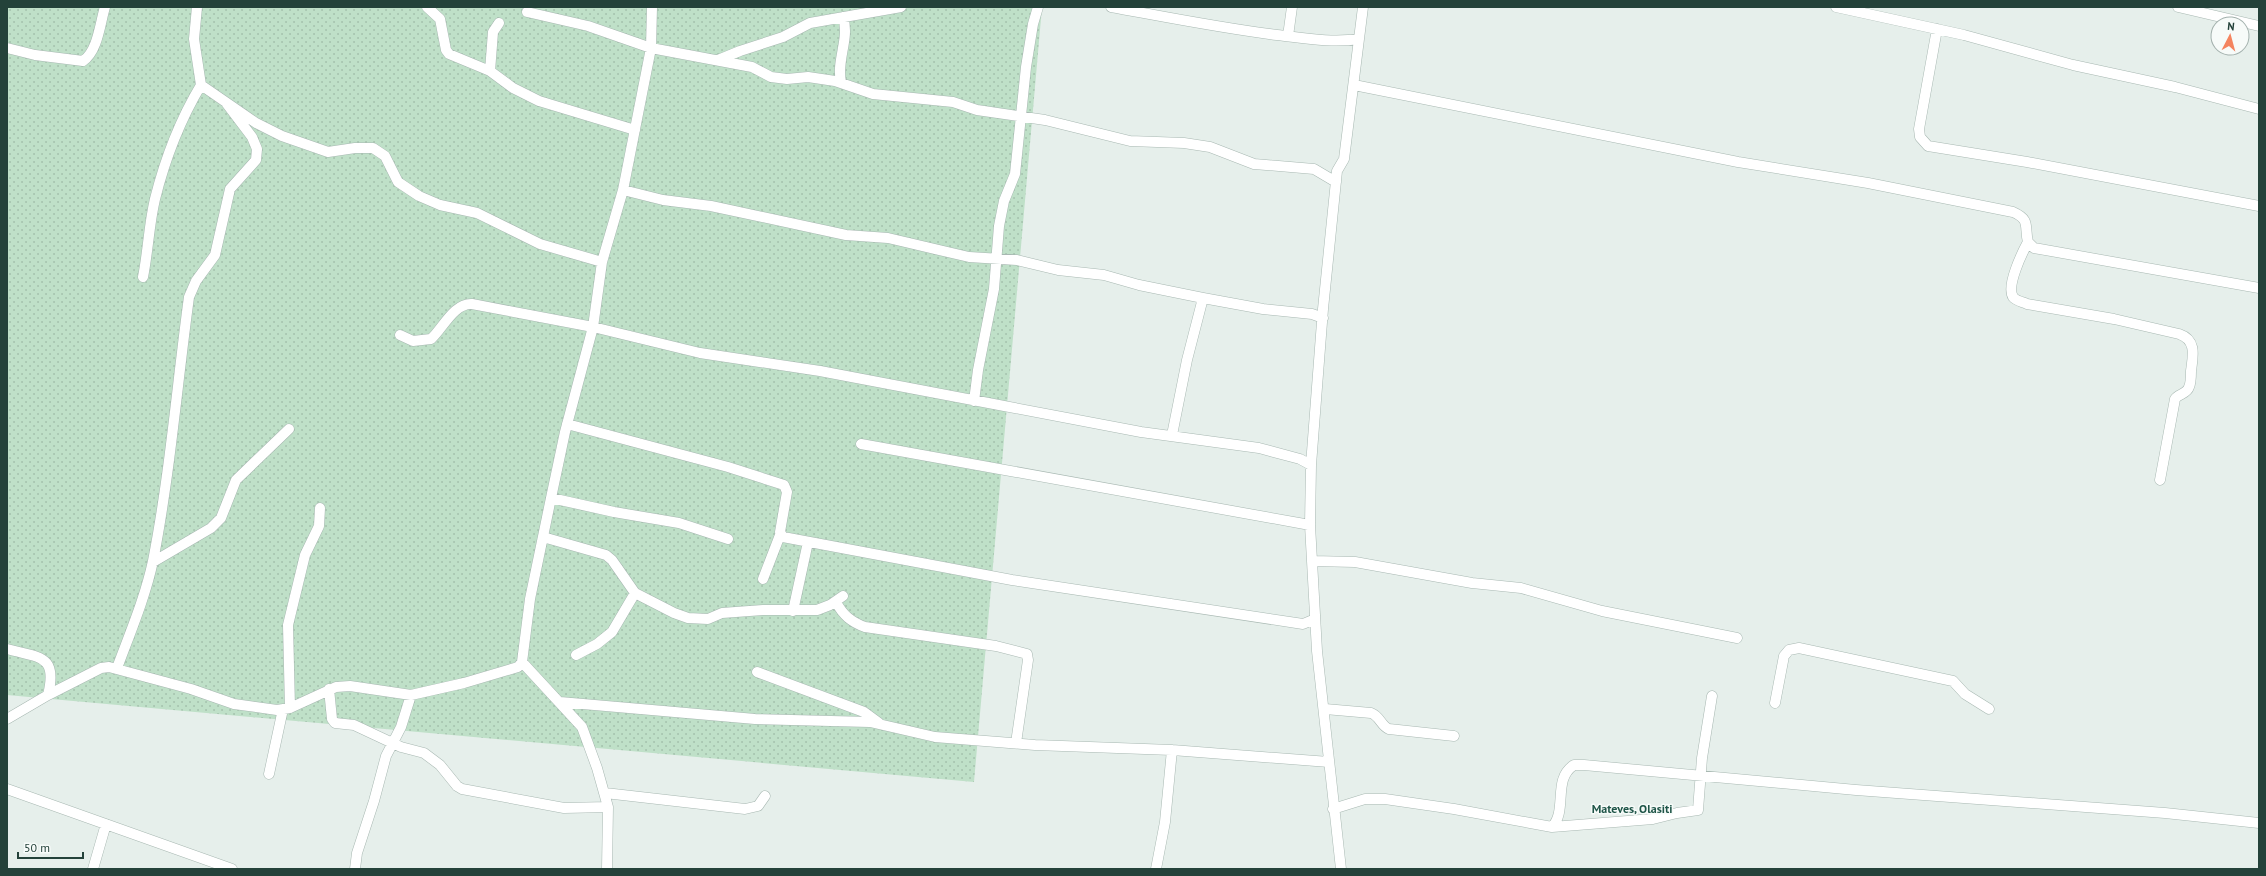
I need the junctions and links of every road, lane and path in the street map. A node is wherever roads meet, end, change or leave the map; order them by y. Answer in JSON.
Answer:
{"nodes":[{"id":1,"x":105,"y":7,"type":"edge"},
{"id":2,"x":197,"y":7,"type":"edge"},
{"id":3,"x":427,"y":7,"type":"edge"},
{"id":4,"x":652,"y":7,"type":"edge"},
{"id":5,"x":901,"y":7,"type":"edge"},
{"id":6,"x":1038,"y":7,"type":"edge"},
{"id":7,"x":1111,"y":7,"type":"edge"},
{"id":8,"x":1292,"y":7,"type":"edge"},
{"id":9,"x":1363,"y":7,"type":"edge"},
{"id":10,"x":1836,"y":7,"type":"edge"},
{"id":11,"x":2178,"y":7,"type":"edge"},
{"id":12,"x":527,"y":12,"type":"dead end"},
{"id":13,"x":843,"y":17,"type":"junction"},
{"id":14,"x":499,"y":23,"type":"dead end"},
{"id":15,"x":2259,"y":26,"type":"edge"},
{"id":16,"x":1937,"y":29,"type":"junction"},
{"id":17,"x":1288,"y":36,"type":"junction"},
{"id":18,"x":1359,"y":39,"type":"junction"},
{"id":19,"x":7,"y":48,"type":"edge"},
{"id":20,"x":650,"y":48,"type":"junction"},
{"id":21,"x":718,"y":60,"type":"junction"},
{"id":22,"x":490,"y":71,"type":"junction"},
{"id":23,"x":841,"y":82,"type":"junction"},
{"id":24,"x":200,"y":85,"type":"junction"},
{"id":25,"x":1354,"y":85,"type":"junction"},
{"id":26,"x":227,"y":104,"type":"junction"},
{"id":27,"x":2259,"y":109,"type":"edge"},
{"id":28,"x":1021,"y":118,"type":"junction"},
{"id":29,"x":634,"y":130,"type":"junction"},
{"id":30,"x":1336,"y":182,"type":"junction"},
{"id":31,"x":623,"y":190,"type":"junction"},
{"id":32,"x":2259,"y":206,"type":"edge"},
{"id":33,"x":2028,"y":242,"type":"junction"},
{"id":34,"x":996,"y":259,"type":"junction"},
{"id":35,"x":602,"y":262,"type":"junction"},
{"id":36,"x":143,"y":278,"type":"dead end"},
{"id":37,"x":2259,"y":288,"type":"edge"},
{"id":38,"x":1203,"y":298,"type":"junction"},
{"id":39,"x":1323,"y":318,"type":"junction"},
{"id":40,"x":593,"y":327,"type":"junction"},
{"id":41,"x":400,"y":335,"type":"dead end"},
{"id":42,"x":974,"y":401,"type":"junction"},
{"id":43,"x":567,"y":424,"type":"junction"},
{"id":44,"x":289,"y":429,"type":"dead end"},
{"id":45,"x":1172,"y":435,"type":"junction"},
{"id":46,"x":861,"y":444,"type":"dead end"},
{"id":47,"x":1312,"y":465,"type":"junction"},
{"id":48,"x":2160,"y":480,"type":"dead end"},
{"id":49,"x":551,"y":498,"type":"junction"},
{"id":50,"x":320,"y":508,"type":"dead end"},
{"id":51,"x":1310,"y":525,"type":"junction"},
{"id":52,"x":780,"y":535,"type":"junction"},
{"id":53,"x":543,"y":537,"type":"junction"},
{"id":54,"x":728,"y":539,"type":"dead end"},
{"id":55,"x":808,"y":542,"type":"junction"},
{"id":56,"x":1313,"y":561,"type":"junction"},
{"id":57,"x":153,"y":562,"type":"junction"},
{"id":58,"x":763,"y":579,"type":"dead end"},
{"id":59,"x":635,"y":593,"type":"junction"},
{"id":60,"x":793,"y":611,"type":"junction"},
{"id":61,"x":1315,"y":619,"type":"junction"},
{"id":62,"x":1737,"y":638,"type":"dead end"},
{"id":63,"x":7,"y":649,"type":"edge"},
{"id":64,"x":576,"y":655,"type":"dead end"},
{"id":65,"x":522,"y":662,"type":"junction"},
{"id":66,"x":117,"y":668,"type":"junction"},
{"id":67,"x":757,"y":672,"type":"dead end"},
{"id":68,"x":329,"y":690,"type":"junction"},
{"id":69,"x":48,"y":695,"type":"junction"},
{"id":70,"x":411,"y":695,"type":"junction"},
{"id":71,"x":1712,"y":696,"type":"dead end"},
{"id":72,"x":560,"y":702,"type":"junction"},
{"id":73,"x":1775,"y":703,"type":"dead end"},
{"id":74,"x":286,"y":708,"type":"junction"},
{"id":75,"x":1325,"y":709,"type":"junction"},
{"id":76,"x":1988,"y":709,"type":"dead end"},
{"id":77,"x":8,"y":721,"type":"edge"},
{"id":78,"x":879,"y":723,"type":"junction"},
{"id":79,"x":1454,"y":736,"type":"dead end"},
{"id":80,"x":393,"y":742,"type":"junction"},
{"id":81,"x":1016,"y":744,"type":"junction"},
{"id":82,"x":1172,"y":750,"type":"junction"},
{"id":83,"x":1329,"y":762,"type":"junction"},
{"id":84,"x":269,"y":774,"type":"dead end"},
{"id":85,"x":1701,"y":775,"type":"junction"},
{"id":86,"x":7,"y":789,"type":"edge"},
{"id":87,"x":605,"y":793,"type":"junction"},
{"id":88,"x":765,"y":796,"type":"dead end"},
{"id":89,"x":608,"y":807,"type":"junction"},
{"id":90,"x":1333,"y":809,"type":"junction"},
{"id":91,"x":106,"y":824,"type":"junction"},
{"id":92,"x":2259,"y":824,"type":"edge"},
{"id":93,"x":1552,"y":827,"type":"junction"},
{"id":94,"x":93,"y":869,"type":"edge"},
{"id":95,"x":232,"y":869,"type":"edge"},
{"id":96,"x":355,"y":869,"type":"edge"},
{"id":97,"x":609,"y":869,"type":"edge"},
{"id":98,"x":1156,"y":869,"type":"edge"},
{"id":99,"x":1341,"y":869,"type":"edge"}],
"edges":[{"from":1,"to":19,"type":"street"},
{"from":2,"to":24,"type":"street"},
{"from":3,"to":22,"type":"street"},
{"from":4,"to":20,"type":"street"},
{"from":5,"to":13,"type":"street"},
{"from":6,"to":28,"type":"street"},
{"from":7,"to":17,"type":"street"},
{"from":8,"to":17,"type":"street"},
{"from":9,"to":18,"type":"street"},
{"from":10,"to":16,"type":"street"},
{"from":11,"to":15,"type":"street"},
{"from":12,"to":20,"type":"street"},
{"from":13,"to":21,"type":"street"},
{"from":13,"to":23,"type":"street"},
{"from":14,"to":22,"type":"street"},
{"from":16,"to":27,"type":"street"},
{"from":16,"to":32,"type":"street"},
{"from":17,"to":18,"type":"street"},
{"from":18,"to":25,"type":"street"},
{"from":20,"to":21,"type":"street"},
{"from":20,"to":29,"type":"street"},
{"from":21,"to":23,"type":"street"},
{"from":22,"to":29,"type":"street"},
{"from":23,"to":28,"type":"street"},
{"from":24,"to":26,"type":"street"},
{"from":24,"to":36,"type":"street"},
{"from":25,"to":30,"type":"street"},
{"from":25,"to":33,"type":"street"},
{"from":26,"to":35,"type":"street"},
{"from":26,"to":57,"type":"street"},
{"from":28,"to":30,"type":"street"},
{"from":28,"to":34,"type":"street"},
{"from":29,"to":31,"type":"street"},
{"from":30,"to":39,"type":"street"},
{"from":31,"to":34,"type":"street"},
{"from":31,"to":35,"type":"street"},
{"from":33,"to":37,"type":"street"},
{"from":33,"to":48,"type":"street"},
{"from":34,"to":38,"type":"street"},
{"from":34,"to":42,"type":"street"},
{"from":35,"to":40,"type":"street"},
{"from":38,"to":39,"type":"street"},
{"from":38,"to":45,"type":"street"},
{"from":39,"to":47,"type":"street"},
{"from":40,"to":41,"type":"street"},
{"from":40,"to":42,"type":"street"},
{"from":40,"to":43,"type":"street"},
{"from":42,"to":45,"type":"street"},
{"from":43,"to":49,"type":"street"},
{"from":43,"to":52,"type":"street"},
{"from":44,"to":57,"type":"street"},
{"from":45,"to":47,"type":"street"},
{"from":46,"to":51,"type":"street"},
{"from":47,"to":51,"type":"street"},
{"from":49,"to":53,"type":"street"},
{"from":49,"to":54,"type":"street"},
{"from":50,"to":74,"type":"street"},
{"from":51,"to":56,"type":"street"},
{"from":52,"to":55,"type":"street"},
{"from":52,"to":58,"type":"street"},
{"from":53,"to":59,"type":"street"},
{"from":53,"to":65,"type":"street"},
{"from":55,"to":60,"type":"street"},
{"from":55,"to":61,"type":"street"},
{"from":56,"to":61,"type":"street"},
{"from":56,"to":62,"type":"street"},
{"from":57,"to":66,"type":"street"},
{"from":59,"to":60,"type":"street"},
{"from":59,"to":64,"type":"street"},
{"from":60,"to":81,"type":"street"},
{"from":61,"to":75,"type":"street"},
{"from":63,"to":69,"type":"street"},
{"from":65,"to":70,"type":"street"},
{"from":65,"to":72,"type":"street"},
{"from":66,"to":69,"type":"street"},
{"from":66,"to":74,"type":"street"},
{"from":67,"to":78,"type":"street"},
{"from":68,"to":70,"type":"street"},
{"from":68,"to":74,"type":"street"},
{"from":68,"to":80,"type":"street"},
{"from":69,"to":77,"type":"street"},
{"from":70,"to":80,"type":"street"},
{"from":71,"to":85,"type":"street"},
{"from":72,"to":78,"type":"street"},
{"from":72,"to":87,"type":"street"},
{"from":73,"to":76,"type":"street"},
{"from":74,"to":84,"type":"street"},
{"from":75,"to":79,"type":"street"},
{"from":75,"to":83,"type":"street"},
{"from":78,"to":81,"type":"street"},
{"from":80,"to":89,"type":"street"},
{"from":80,"to":96,"type":"street"},
{"from":81,"to":82,"type":"street"},
{"from":82,"to":83,"type":"street"},
{"from":82,"to":98,"type":"street"},
{"from":83,"to":90,"type":"street"},
{"from":85,"to":92,"type":"street"},
{"from":85,"to":93,"type":"street"},
{"from":85,"to":93,"type":"street"},
{"from":86,"to":91,"type":"street"},
{"from":87,"to":88,"type":"street"},
{"from":87,"to":89,"type":"street"},
{"from":89,"to":97,"type":"street"},
{"from":90,"to":93,"type":"street"},
{"from":90,"to":99,"type":"street"},
{"from":91,"to":94,"type":"street"},
{"from":91,"to":95,"type":"street"}]}
